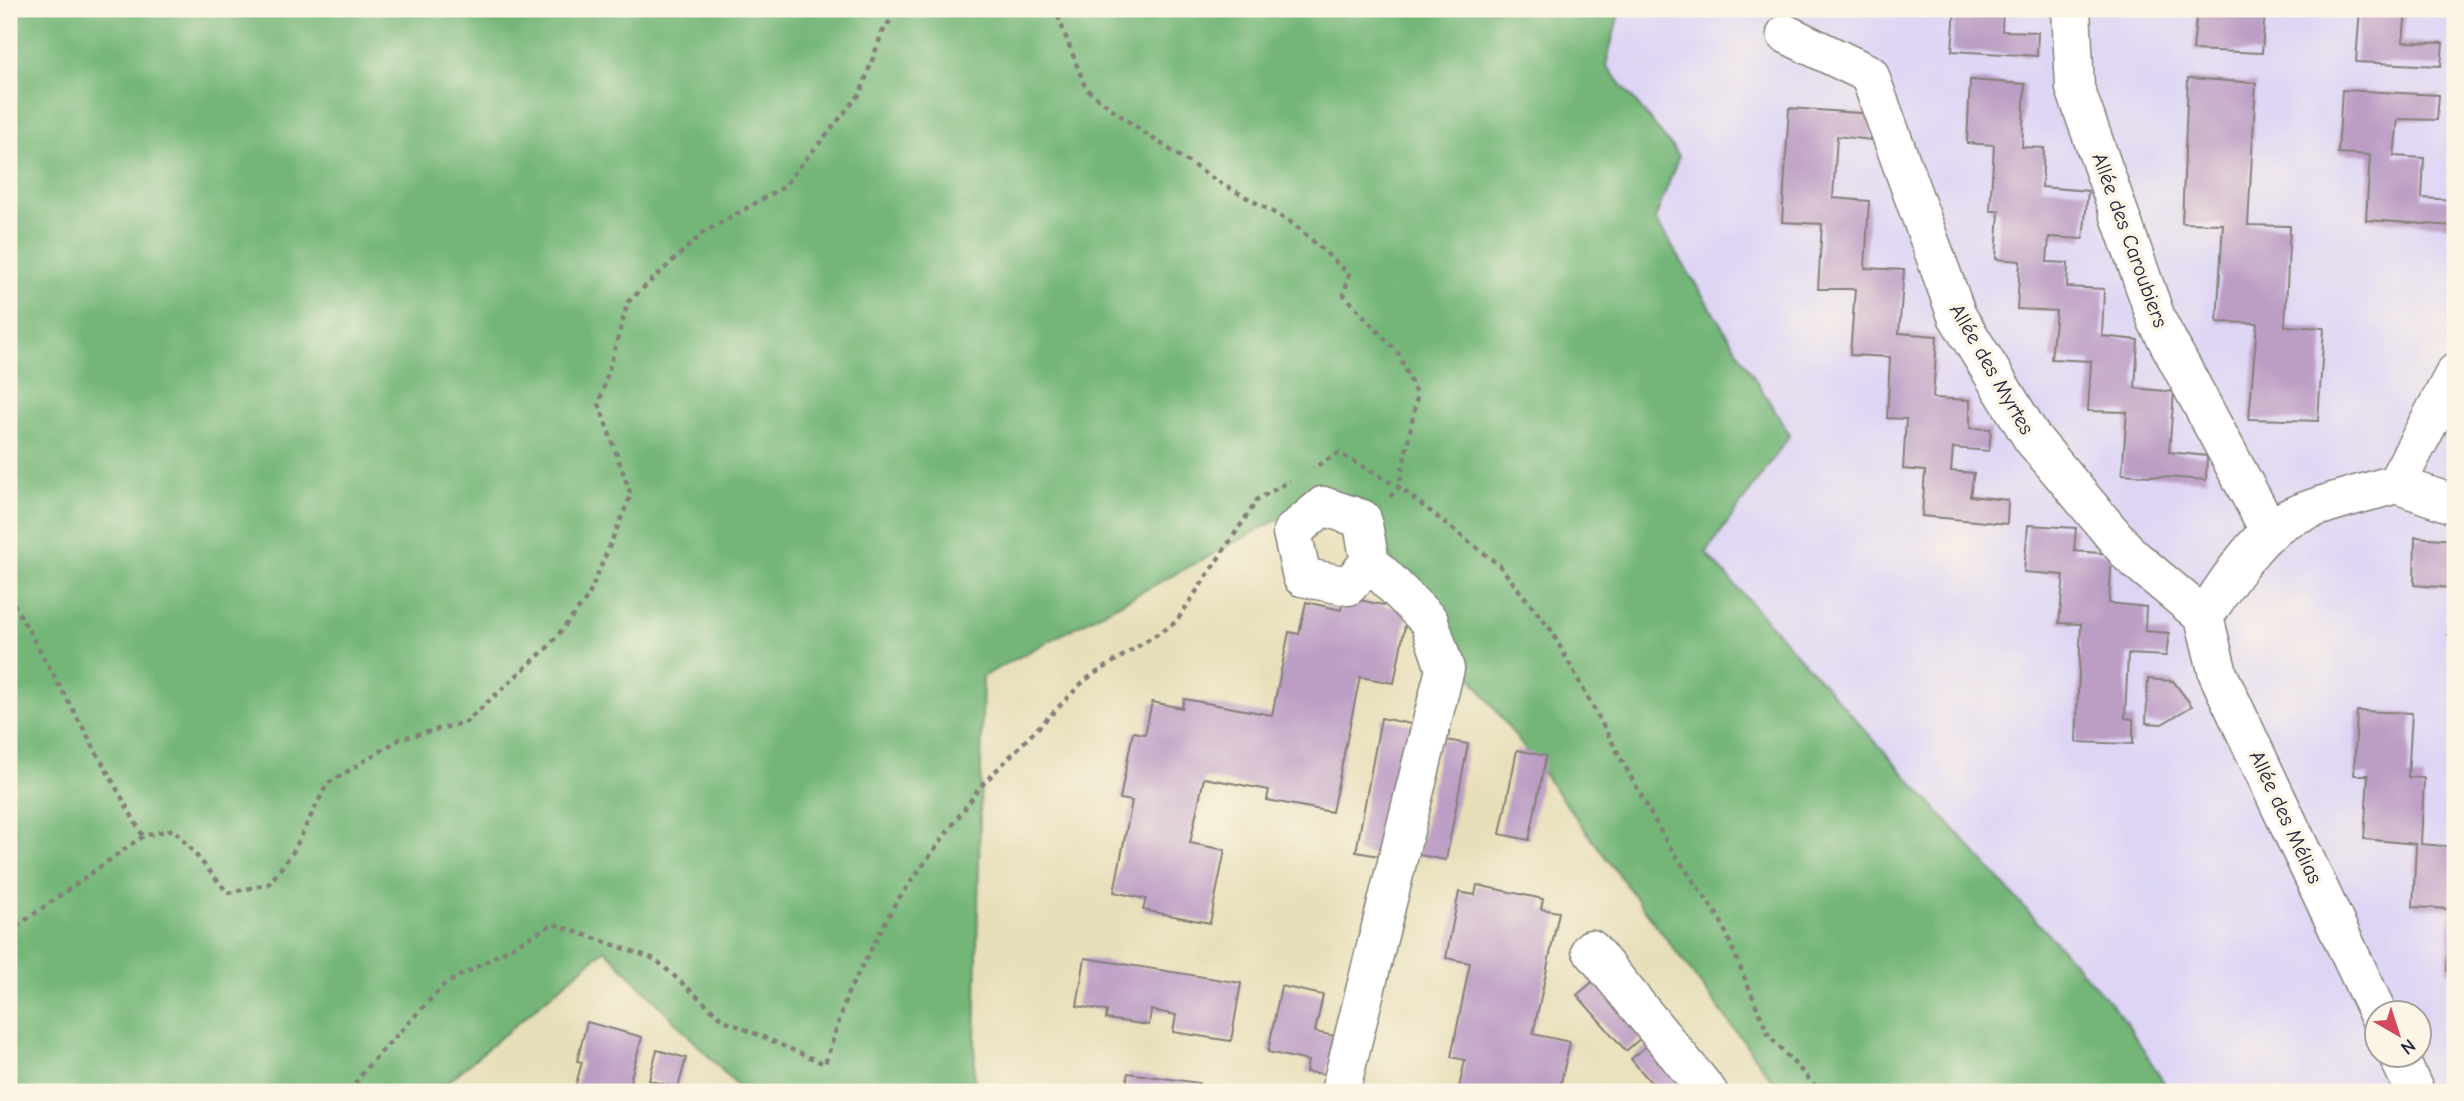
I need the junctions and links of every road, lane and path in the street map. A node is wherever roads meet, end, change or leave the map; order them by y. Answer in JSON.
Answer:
{"nodes":[{"id":1,"x":898,"y":9,"type":"edge"},
{"id":2,"x":1051,"y":9,"type":"edge"},
{"id":3,"x":2071,"y":9,"type":"edge"},
{"id":4,"x":1786,"y":34,"type":"dead end"},
{"id":5,"x":2455,"y":373,"type":"edge"},
{"id":6,"x":1305,"y":473,"type":"dead end"},
{"id":7,"x":1293,"y":479,"type":"dead end"},
{"id":8,"x":2396,"y":484,"type":"junction"},
{"id":9,"x":1399,"y":487,"type":"junction"},
{"id":10,"x":2455,"y":505,"type":"edge"},
{"id":11,"x":2270,"y":532,"type":"junction"},
{"id":12,"x":1370,"y":562,"type":"dead end"},
{"id":13,"x":9,"y":595,"type":"edge"},
{"id":14,"x":2204,"y":617,"type":"junction"},
{"id":15,"x":144,"y":835,"type":"junction"},
{"id":16,"x":9,"y":932,"type":"edge"},
{"id":17,"x":1591,"y":948,"type":"dead end"},
{"id":18,"x":2372,"y":1000,"type":"edge"},
{"id":19,"x":2405,"y":1070,"type":"edge"},
{"id":20,"x":349,"y":1092,"type":"edge"},
{"id":21,"x":1340,"y":1092,"type":"edge"},
{"id":22,"x":1708,"y":1092,"type":"edge"},
{"id":23,"x":1821,"y":1092,"type":"edge"},
{"id":24,"x":2415,"y":1092,"type":"edge"}],
"edges":[{"from":1,"to":15,"type":"path"},
{"from":2,"to":9,"type":"path"},
{"from":3,"to":11,"type":"street","name":"Allée des Caroubiers"},
{"from":4,"to":14,"type":"street","name":"Allée des Myrtes"},
{"from":5,"to":8,"type":"street"},
{"from":6,"to":9,"type":"path"},
{"from":7,"to":20,"type":"path"},
{"from":8,"to":10,"type":"street"},
{"from":8,"to":11,"type":"street"},
{"from":9,"to":23,"type":"path"},
{"from":11,"to":14,"type":"street"},
{"from":12,"to":21,"type":"street"},
{"from":13,"to":15,"type":"path"},
{"from":14,"to":18,"type":"street","name":"Allée des Mélias"},
{"from":15,"to":16,"type":"path"},
{"from":17,"to":22,"type":"street"},
{"from":19,"to":24,"type":"street"}]}
